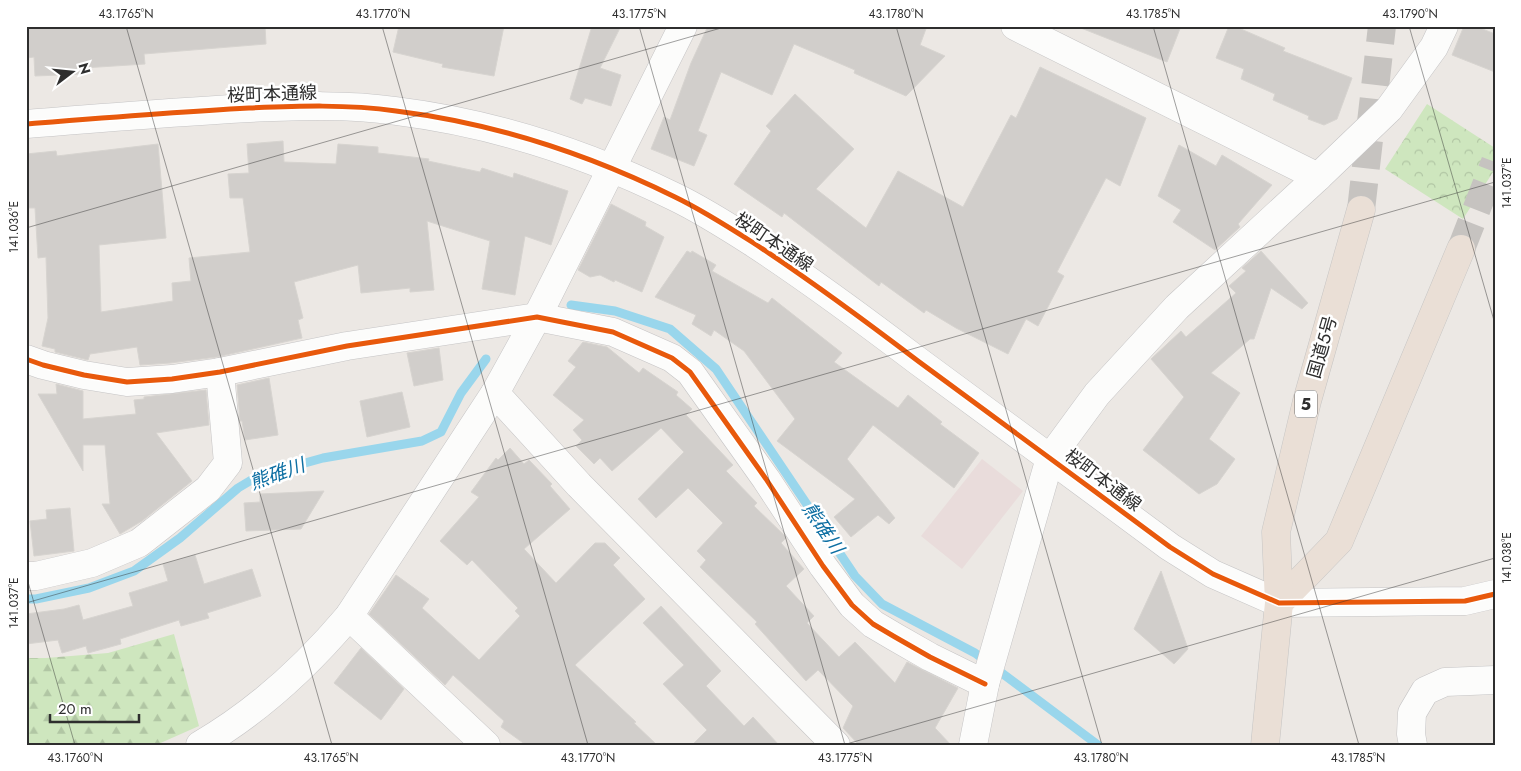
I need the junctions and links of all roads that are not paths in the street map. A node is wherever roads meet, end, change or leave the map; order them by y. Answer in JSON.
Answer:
{"nodes":[{"id":1,"x":683,"y":26,"type":"edge"},
{"id":2,"x":1015,"y":26,"type":"edge"},
{"id":3,"x":1444,"y":26,"type":"edge"},
{"id":4,"x":26,"y":124,"type":"edge"},
{"id":5,"x":610,"y":168,"type":"junction"},
{"id":6,"x":1318,"y":177,"type":"junction"},
{"id":7,"x":1361,"y":210,"type":"tunnel mouth"},
{"id":8,"x":1461,"y":249,"type":"tunnel mouth"},
{"id":9,"x":537,"y":318,"type":"junction"},
{"id":10,"x":26,"y":359,"type":"edge"},
{"id":11,"x":220,"y":372,"type":"junction"},
{"id":12,"x":495,"y":393,"type":"junction"},
{"id":13,"x":1050,"y":458,"type":"junction"},
{"id":14,"x":26,"y":576,"type":"edge"},
{"id":15,"x":1495,"y":594,"type":"edge"},
{"id":16,"x":1279,"y":603,"type":"junction"},
{"id":17,"x":349,"y":616,"type":"junction"},
{"id":18,"x":1495,"y":680,"type":"edge"},
{"id":19,"x":985,"y":684,"type":"junction"},
{"id":20,"x":200,"y":745,"type":"edge"},
{"id":21,"x":486,"y":745,"type":"edge"},
{"id":22,"x":836,"y":745,"type":"edge"},
{"id":23,"x":973,"y":745,"type":"edge"},
{"id":24,"x":1266,"y":745,"type":"edge"},
{"id":25,"x":1413,"y":745,"type":"edge"}],
"edges":[{"from":1,"to":5,"type":"street"},
{"from":2,"to":6,"type":"street"},
{"from":3,"to":6,"type":"street"},
{"from":4,"to":5,"type":"street","name":"桜町本通線"},
{"from":5,"to":9,"type":"street"},
{"from":5,"to":13,"type":"street","name":"桜町本通線"},
{"from":6,"to":13,"type":"street"},
{"from":7,"to":16,"type":"highway","name":"国道5号","number":"5"},
{"from":8,"to":16,"type":"highway"},
{"from":9,"to":11,"type":"street"},
{"from":9,"to":12,"type":"street"},
{"from":9,"to":19,"type":"street"},
{"from":10,"to":11,"type":"street"},
{"from":11,"to":14,"type":"street"},
{"from":12,"to":17,"type":"street"},
{"from":12,"to":22,"type":"street"},
{"from":13,"to":16,"type":"street","name":"桜町本通線"},
{"from":13,"to":19,"type":"street"},
{"from":15,"to":16,"type":"street"},
{"from":16,"to":24,"type":"highway","name":"国道5号","number":"5"},
{"from":17,"to":20,"type":"street"},
{"from":17,"to":21,"type":"street"},
{"from":18,"to":25,"type":"street"},
{"from":19,"to":23,"type":"street"}]}
